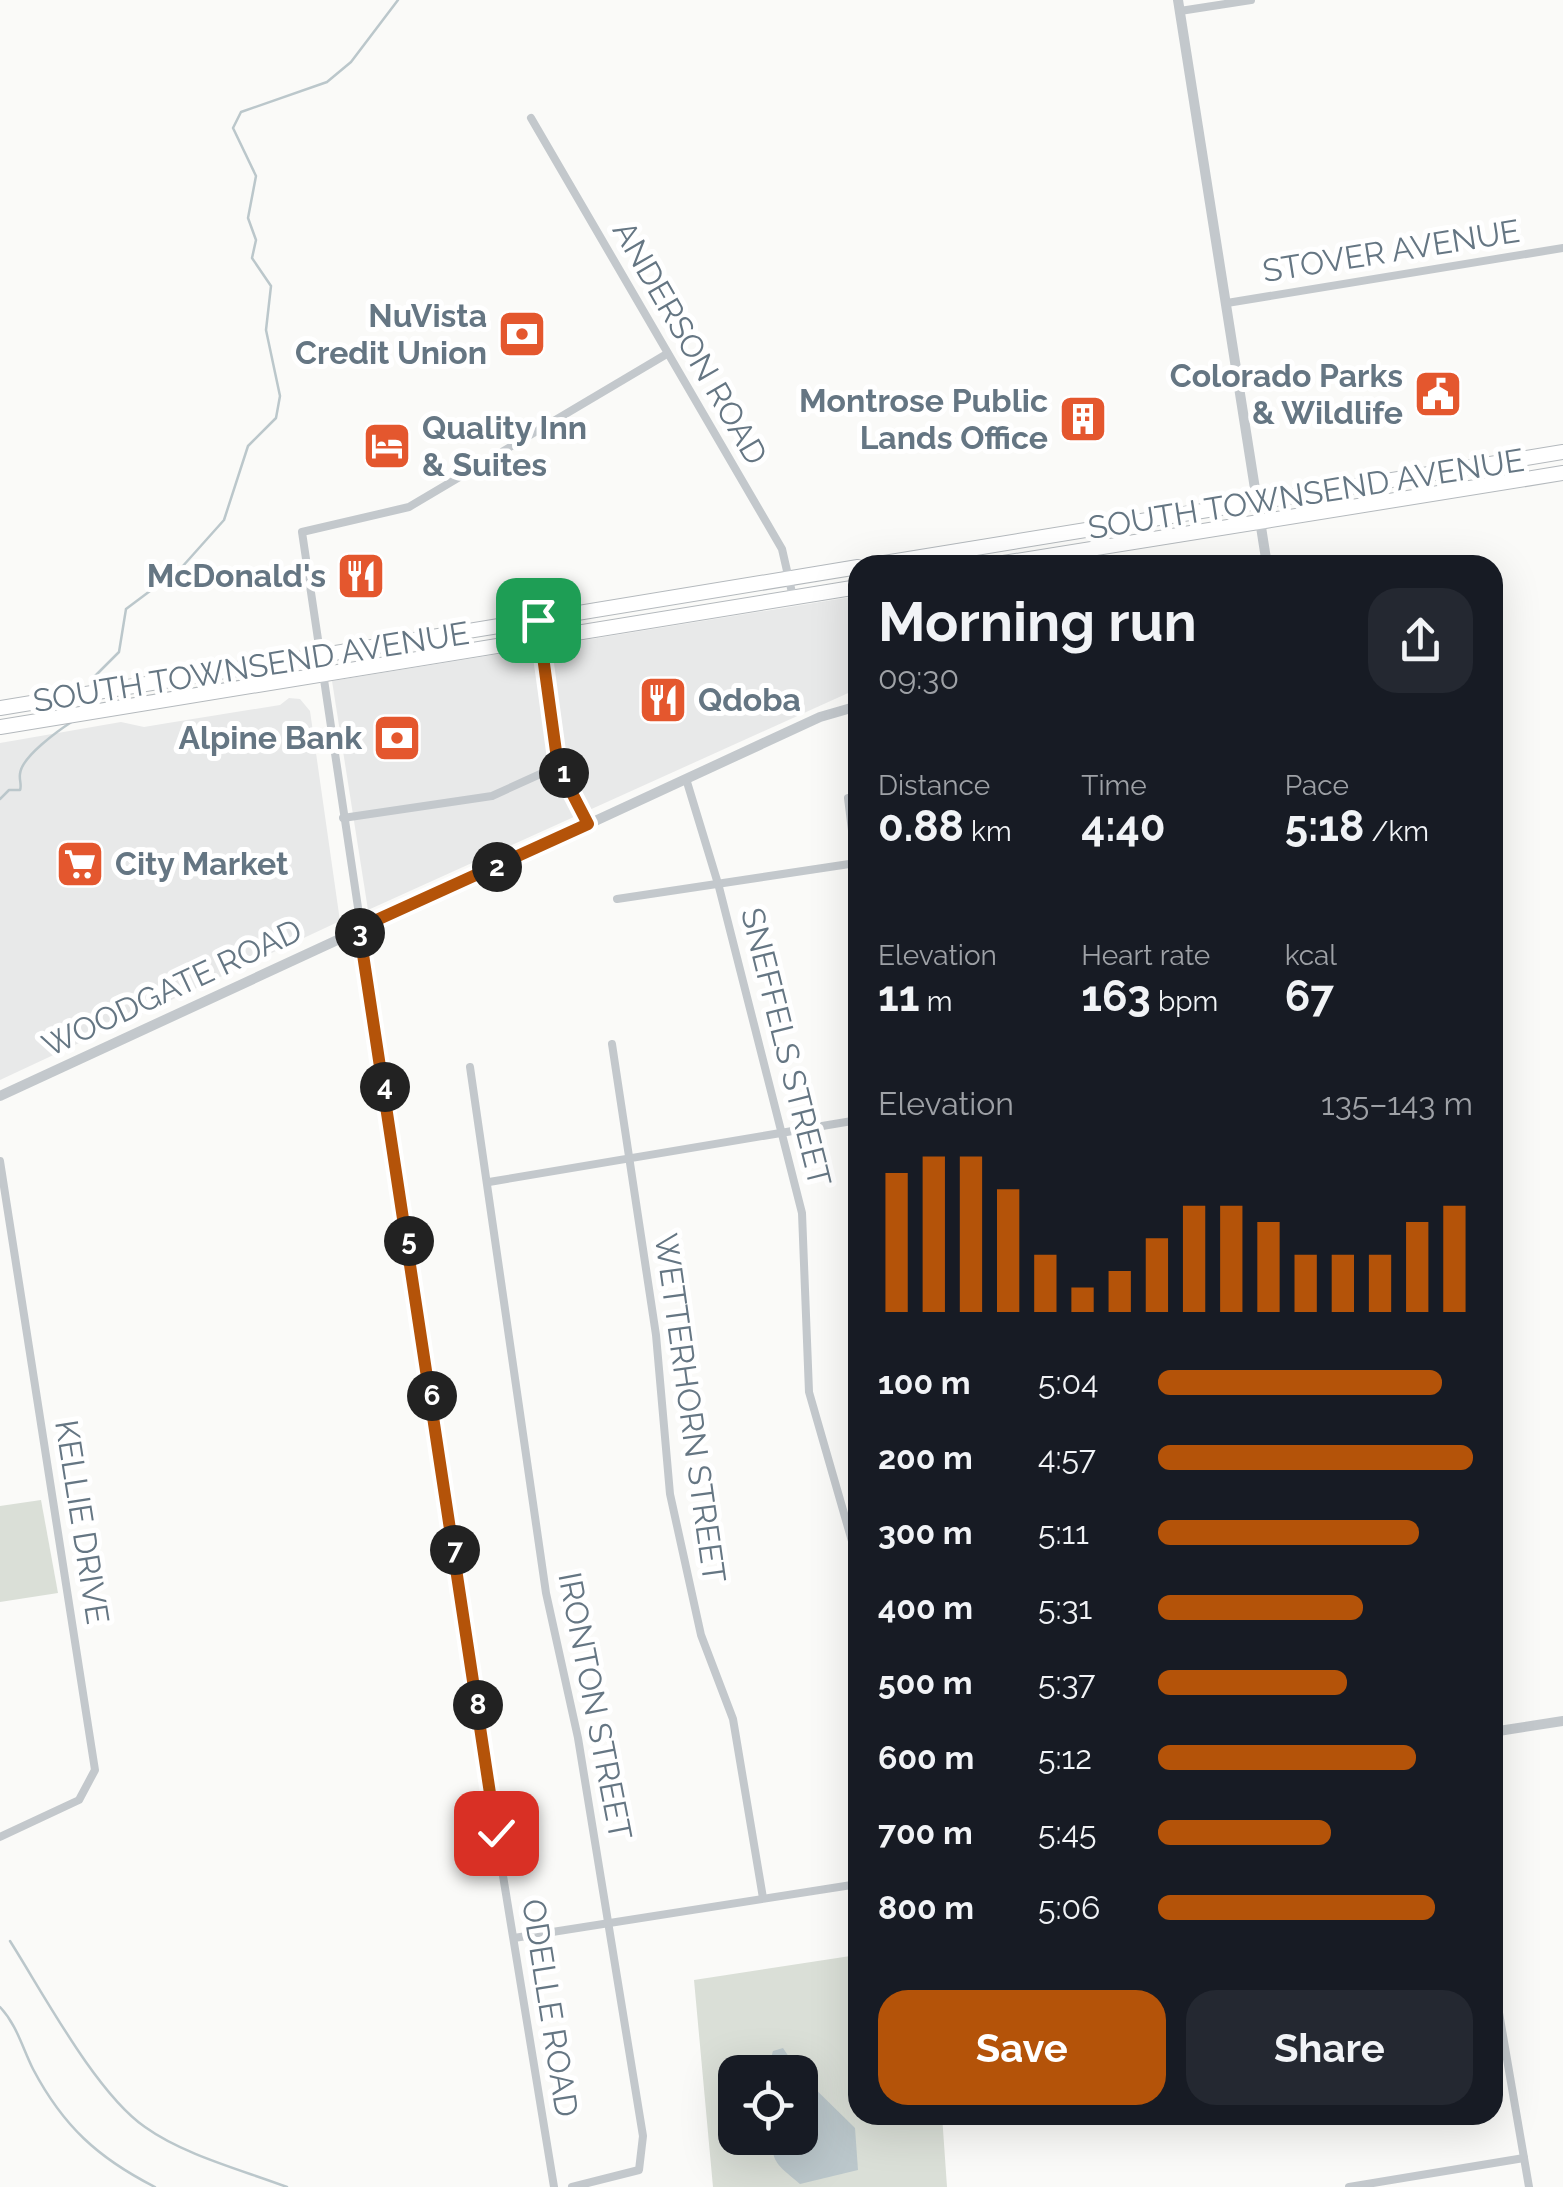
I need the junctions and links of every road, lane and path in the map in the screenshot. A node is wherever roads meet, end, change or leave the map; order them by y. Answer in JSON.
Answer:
{"nodes":[{"id":1,"x":1251,"y":0,"type":"edge"},
{"id":2,"x":1179,"y":6,"type":"edge"},
{"id":3,"x":531,"y":118,"type":"dead end"},
{"id":4,"x":1563,"y":248,"type":"edge"},
{"id":5,"x":1227,"y":303,"type":"junction"},
{"id":6,"x":665,"y":355,"type":"junction"},
{"id":7,"x":1563,"y":452,"type":"edge"},
{"id":8,"x":1563,"y":473,"type":"edge"},
{"id":9,"x":1259,"y":503,"type":"junction"},
{"id":10,"x":1261,"y":521,"type":"junction"},
{"id":11,"x":934,"y":555,"type":"edge"},
{"id":12,"x":1052,"y":555,"type":"edge"},
{"id":13,"x":1265,"y":555,"type":"edge"},
{"id":14,"x":848,"y":569,"type":"edge"},
{"id":15,"x":790,"y":578,"type":"junction"},
{"id":16,"x":848,"y":589,"type":"edge"},
{"id":17,"x":793,"y":597,"type":"junction"},
{"id":18,"x":538,"y":620,"type":"junction"},
{"id":19,"x":540,"y":638,"type":"junction"},
{"id":20,"x":320,"y":655,"type":"junction"},
{"id":21,"x":322,"y":675,"type":"junction"},
{"id":22,"x":0,"y":708,"type":"edge"},
{"id":23,"x":848,"y":709,"type":"edge"},
{"id":24,"x":0,"y":727,"type":"edge"},
{"id":25,"x":558,"y":766,"type":"junction"},
{"id":26,"x":687,"y":782,"type":"junction"},
{"id":27,"x":343,"y":818,"type":"junction"},
{"id":28,"x":588,"y":824,"type":"junction"},
{"id":29,"x":848,"y":865,"type":"edge"},
{"id":30,"x":719,"y":886,"type":"junction"},
{"id":31,"x":617,"y":899,"type":"dead end"},
{"id":32,"x":359,"y":928,"type":"junction"},
{"id":33,"x":612,"y":1044,"type":"dead end"},
{"id":34,"x":470,"y":1066,"type":"dead end"},
{"id":35,"x":0,"y":1096,"type":"edge"},
{"id":36,"x":848,"y":1122,"type":"edge"},
{"id":37,"x":781,"y":1132,"type":"junction"},
{"id":38,"x":629,"y":1156,"type":"junction"},
{"id":39,"x":0,"y":1161,"type":"edge"},
{"id":40,"x":490,"y":1182,"type":"junction"},
{"id":41,"x":4,"y":1210,"type":"edge"},
{"id":42,"x":848,"y":1527,"type":"edge"},
{"id":43,"x":1563,"y":1721,"type":"edge"},
{"id":44,"x":1503,"y":1730,"type":"edge"},
{"id":45,"x":0,"y":1837,"type":"edge"},
{"id":46,"x":848,"y":1885,"type":"edge"},
{"id":47,"x":763,"y":1898,"type":"junction"},
{"id":48,"x":610,"y":1924,"type":"junction"},
{"id":49,"x":514,"y":1938,"type":"junction"},
{"id":50,"x":1503,"y":2036,"type":"edge"},
{"id":51,"x":1524,"y":2158,"type":"junction"},
{"id":52,"x":1434,"y":2173,"type":"junction"},
{"id":53,"x":554,"y":2187,"type":"edge"},
{"id":54,"x":572,"y":2187,"type":"edge"},
{"id":55,"x":1349,"y":2187,"type":"edge"},
{"id":56,"x":1436,"y":2187,"type":"edge"},
{"id":57,"x":1528,"y":2187,"type":"edge"}],
"edges":[{"from":1,"to":2,"type":"street"},
{"from":2,"to":5,"type":"street"},
{"from":3,"to":6,"type":"street","name":"ANDERSON ROAD"},
{"from":4,"to":5,"type":"street","name":"STOVER AVENUE"},
{"from":5,"to":9,"type":"street"},
{"from":6,"to":15,"type":"street","name":"ANDERSON ROAD"},
{"from":6,"to":20,"type":"street","name":"ODELLE ROAD"},
{"from":7,"to":9,"type":"highway","name":"SOUTH TOWNSEND AVENUE"},
{"from":8,"to":10,"type":"highway","name":"SOUTH TOWNSEND AVENUE"},
{"from":9,"to":10,"type":"street"},
{"from":9,"to":11,"type":"highway","name":"SOUTH TOWNSEND AVENUE"},
{"from":10,"to":12,"type":"highway","name":"SOUTH TOWNSEND AVENUE"},
{"from":10,"to":13,"type":"street"},
{"from":14,"to":15,"type":"highway","name":"SOUTH TOWNSEND AVENUE"},
{"from":15,"to":17,"type":"street","name":"ANDERSON ROAD"},
{"from":15,"to":18,"type":"highway","name":"SOUTH TOWNSEND AVENUE"},
{"from":16,"to":17,"type":"highway","name":"SOUTH TOWNSEND AVENUE"},
{"from":17,"to":19,"type":"highway","name":"SOUTH TOWNSEND AVENUE"},
{"from":18,"to":19,"type":"street"},
{"from":18,"to":20,"type":"highway","name":"SOUTH TOWNSEND AVENUE"},
{"from":19,"to":21,"type":"highway","name":"SOUTH TOWNSEND AVENUE"},
{"from":19,"to":25,"type":"street"},
{"from":20,"to":21,"type":"street","name":"ODELLE ROAD"},
{"from":20,"to":22,"type":"highway","name":"SOUTH TOWNSEND AVENUE"},
{"from":21,"to":24,"type":"highway","name":"SOUTH TOWNSEND AVENUE"},
{"from":21,"to":27,"type":"street","name":"ODELLE ROAD"},
{"from":23,"to":26,"type":"street","name":"WOODGATE ROAD"},
{"from":25,"to":27,"type":"street"},
{"from":25,"to":28,"type":"street"},
{"from":26,"to":28,"type":"street","name":"WOODGATE ROAD"},
{"from":26,"to":30,"type":"street","name":"SNEFFELS STREET"},
{"from":27,"to":32,"type":"street","name":"ODELLE ROAD"},
{"from":28,"to":32,"type":"street","name":"WOODGATE ROAD"},
{"from":29,"to":30,"type":"street"},
{"from":30,"to":31,"type":"street"},
{"from":30,"to":37,"type":"street","name":"SNEFFELS STREET"},
{"from":32,"to":35,"type":"street","name":"WOODGATE ROAD"},
{"from":32,"to":49,"type":"street","name":"ODELLE ROAD"},
{"from":33,"to":38,"type":"street","name":"WETTERHORN STREET"},
{"from":34,"to":40,"type":"street","name":"IRONTON STREET"},
{"from":36,"to":37,"type":"street"},
{"from":37,"to":38,"type":"street"},
{"from":37,"to":42,"type":"street","name":"SNEFFELS STREET"},
{"from":38,"to":40,"type":"street"},
{"from":38,"to":47,"type":"street","name":"WETTERHORN STREET"},
{"from":39,"to":41,"type":"street","name":"KELLIE DRIVE"},
{"from":40,"to":48,"type":"street","name":"IRONTON STREET"},
{"from":41,"to":45,"type":"street","name":"KELLIE DRIVE"},
{"from":43,"to":44,"type":"street"},
{"from":46,"to":47,"type":"street"},
{"from":47,"to":48,"type":"street"},
{"from":48,"to":49,"type":"street"},
{"from":48,"to":54,"type":"street","name":"IRONTON STREET"},
{"from":49,"to":53,"type":"street","name":"ODELLE ROAD"},
{"from":50,"to":51,"type":"street"},
{"from":51,"to":52,"type":"street"},
{"from":51,"to":57,"type":"street"},
{"from":52,"to":55,"type":"street"},
{"from":52,"to":56,"type":"street"}]}
